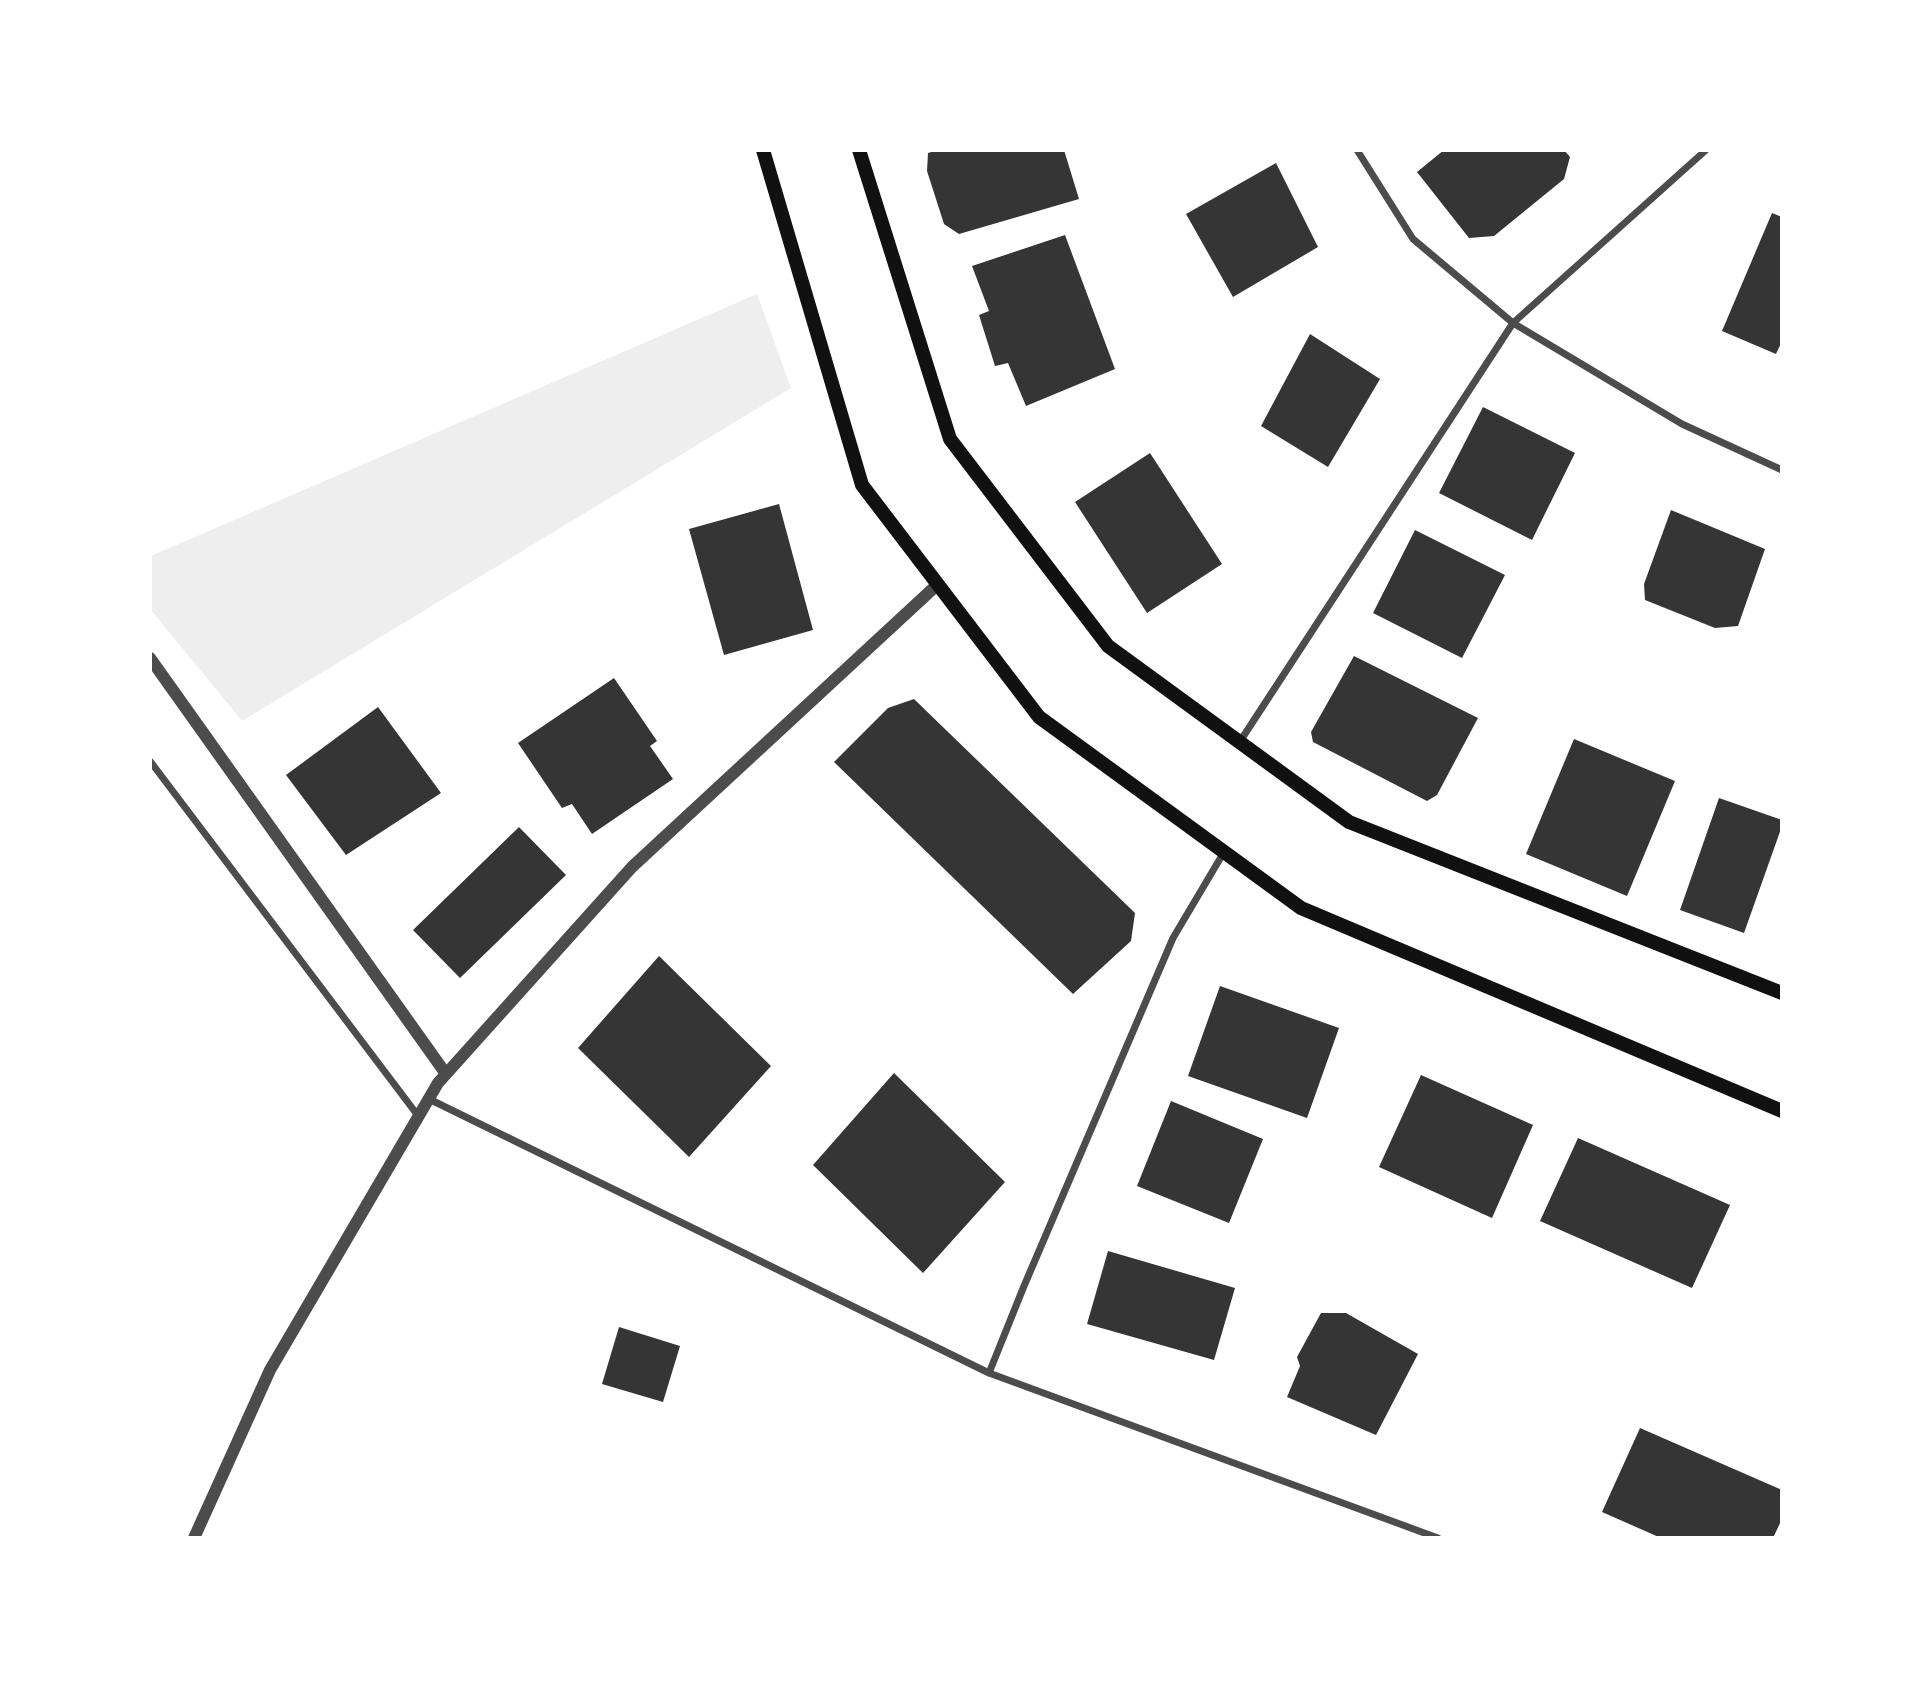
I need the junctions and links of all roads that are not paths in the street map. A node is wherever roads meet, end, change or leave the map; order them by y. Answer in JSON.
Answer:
{"nodes":[{"id":1,"x":763,"y":150,"type":"edge"},
{"id":2,"x":859,"y":150,"type":"edge"},
{"id":3,"x":1356,"y":150,"type":"edge"},
{"id":4,"x":1706,"y":150,"type":"edge"},
{"id":5,"x":1513,"y":323,"type":"junction"},
{"id":6,"x":1782,"y":470,"type":"edge"},
{"id":7,"x":938,"y":584,"type":"junction"},
{"id":8,"x":150,"y":658,"type":"edge"},
{"id":9,"x":1239,"y":743,"type":"junction"},
{"id":10,"x":150,"y":761,"type":"edge"},
{"id":11,"x":1224,"y":851,"type":"junction"},
{"id":12,"x":1782,"y":993,"type":"edge"},
{"id":13,"x":446,"y":1074,"type":"junction"},
{"id":14,"x":429,"y":1099,"type":"junction"},
{"id":15,"x":1782,"y":1111,"type":"edge"},
{"id":16,"x":419,"y":1117,"type":"junction"},
{"id":17,"x":989,"y":1373,"type":"junction"},
{"id":18,"x":194,"y":1538,"type":"edge"},
{"id":19,"x":1438,"y":1538,"type":"edge"}],
"edges":[{"from":1,"to":7,"type":"main road"},
{"from":2,"to":9,"type":"main road"},
{"from":3,"to":5,"type":"street"},
{"from":4,"to":5,"type":"street"},
{"from":5,"to":6,"type":"street"},
{"from":5,"to":9,"type":"street"},
{"from":7,"to":11,"type":"main road"},
{"from":7,"to":13,"type":"street"},
{"from":8,"to":13,"type":"street"},
{"from":9,"to":12,"type":"main road"},
{"from":10,"to":16,"type":"street"},
{"from":11,"to":15,"type":"main road"},
{"from":11,"to":17,"type":"street"},
{"from":13,"to":14,"type":"street"},
{"from":14,"to":16,"type":"street"},
{"from":14,"to":17,"type":"street"},
{"from":16,"to":18,"type":"street"},
{"from":17,"to":19,"type":"street"}]}
